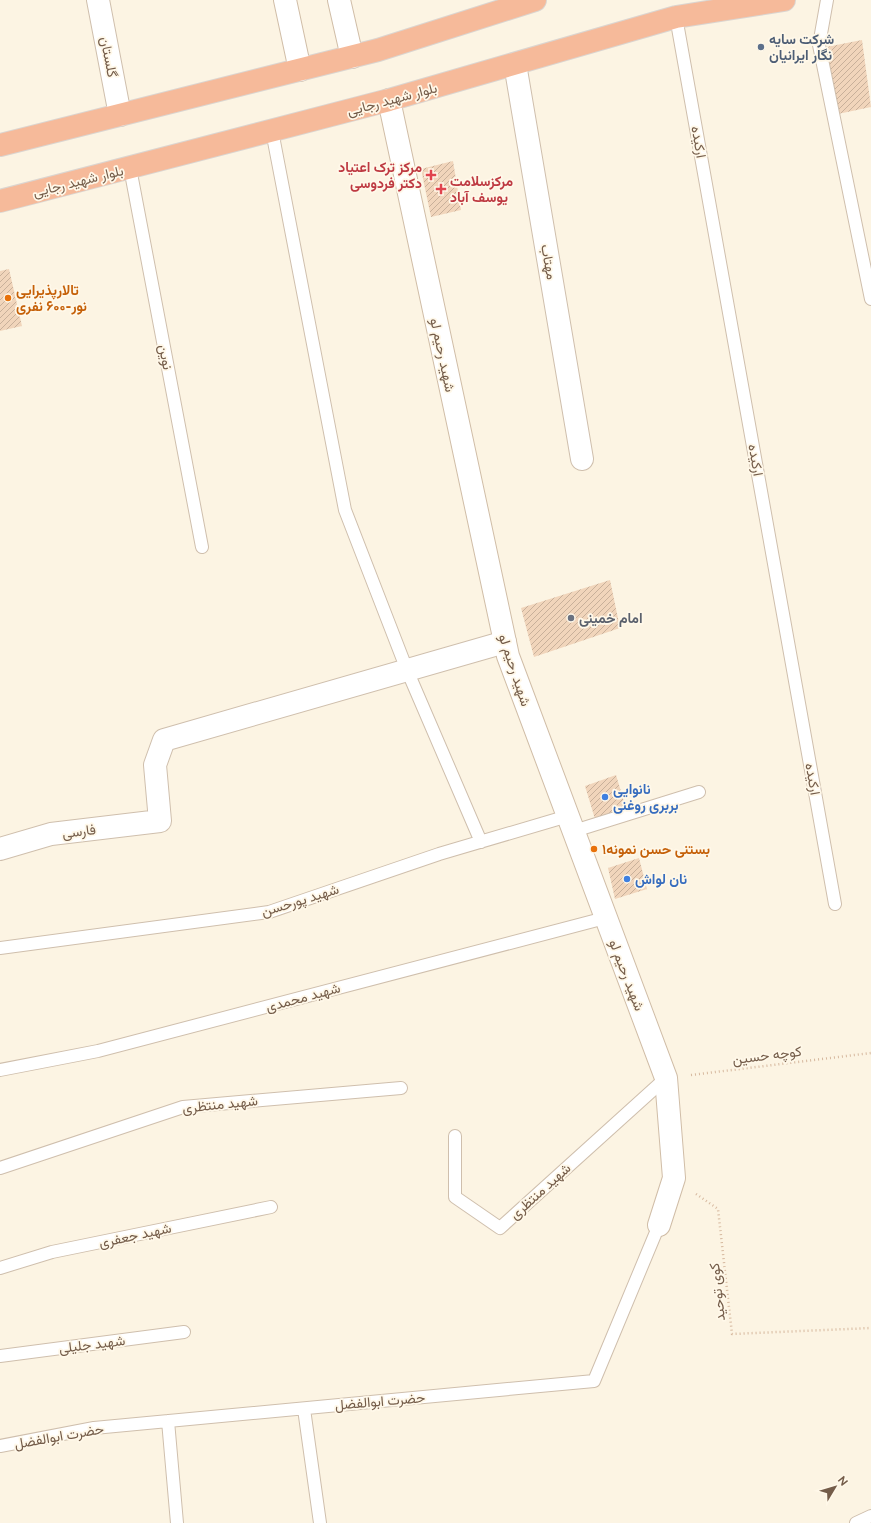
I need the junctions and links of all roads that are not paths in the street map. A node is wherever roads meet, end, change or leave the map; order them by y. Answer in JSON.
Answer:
{"nodes":[{"id":1,"x":98,"y":0,"type":"edge"},
{"id":2,"x":285,"y":0,"type":"edge"},
{"id":3,"x":339,"y":0,"type":"edge"},
{"id":4,"x":535,"y":0,"type":"edge"},
{"id":5,"x":784,"y":0,"type":"edge"},
{"id":6,"x":827,"y":0,"type":"edge"},
{"id":7,"x":676,"y":17,"type":"junction"},
{"id":8,"x":352,"y":57,"type":"junction"},
{"id":9,"x":515,"y":64,"type":"junction"},
{"id":10,"x":300,"y":70,"type":"junction"},
{"id":11,"x":389,"y":100,"type":"junction"},
{"id":12,"x":120,"y":115,"type":"junction"},
{"id":13,"x":272,"y":130,"type":"junction"},
{"id":14,"x":0,"y":145,"type":"edge"},
{"id":15,"x":130,"y":168,"type":"junction"},
{"id":16,"x":0,"y":201,"type":"edge"},
{"id":17,"x":871,"y":299,"type":"edge"},
{"id":18,"x":582,"y":459,"type":"dead end"},
{"id":19,"x":202,"y":547,"type":"dead end"},
{"id":20,"x":505,"y":642,"type":"junction"},
{"id":21,"x":407,"y":670,"type":"junction"},
{"id":22,"x":699,"y":792,"type":"dead end"},
{"id":23,"x":571,"y":824,"type":"junction"},
{"id":24,"x":481,"y":842,"type":"junction"},
{"id":25,"x":1,"y":845,"type":"edge"},
{"id":26,"x":835,"y":904,"type":"dead end"},
{"id":27,"x":606,"y":918,"type":"junction"},
{"id":28,"x":0,"y":948,"type":"edge"},
{"id":29,"x":0,"y":1070,"type":"edge"},
{"id":30,"x":666,"y":1078,"type":"junction"},
{"id":31,"x":401,"y":1088,"type":"dead end"},
{"id":32,"x":455,"y":1136,"type":"dead end"},
{"id":33,"x":0,"y":1168,"type":"edge"},
{"id":34,"x":271,"y":1207,"type":"dead end"},
{"id":35,"x":659,"y":1225,"type":"joint"},
{"id":36,"x":0,"y":1268,"type":"edge"},
{"id":37,"x":184,"y":1332,"type":"dead end"},
{"id":38,"x":0,"y":1356,"type":"edge"},
{"id":39,"x":304,"y":1408,"type":"junction"},
{"id":40,"x":168,"y":1421,"type":"junction"},
{"id":41,"x":0,"y":1446,"type":"edge"},
{"id":42,"x":871,"y":1516,"type":"edge"},
{"id":43,"x":177,"y":1523,"type":"edge"},
{"id":44,"x":320,"y":1523,"type":"edge"},
{"id":45,"x":856,"y":1523,"type":"edge"}],
"edges":[{"from":1,"to":12,"type":"street","name":"گلستان"},
{"from":2,"to":10,"type":"street"},
{"from":3,"to":8,"type":"street"},
{"from":4,"to":8,"type":"highway"},
{"from":5,"to":7,"type":"highway","name":"بلوار شهید رجایی"},
{"from":6,"to":17,"type":"lane"},
{"from":7,"to":9,"type":"highway","name":"بلوار شهید رجایی"},
{"from":7,"to":26,"type":"lane","name":"ارکیده"},
{"from":8,"to":10,"type":"highway"},
{"from":9,"to":11,"type":"highway","name":"بلوار شهید رجایی"},
{"from":9,"to":18,"type":"street","name":"مهتاب"},
{"from":10,"to":12,"type":"highway"},
{"from":11,"to":13,"type":"highway","name":"بلوار شهید رجایی"},
{"from":11,"to":20,"type":"street","name":"شهید رحیم لو"},
{"from":12,"to":14,"type":"highway"},
{"from":13,"to":15,"type":"highway","name":"بلوار شهید رجایی"},
{"from":13,"to":21,"type":"lane"},
{"from":15,"to":16,"type":"highway","name":"بلوار شهید رجایی"},
{"from":15,"to":19,"type":"lane","name":"نوین"},
{"from":20,"to":21,"type":"street"},
{"from":20,"to":23,"type":"street","name":"شهید رحیم لو"},
{"from":21,"to":24,"type":"lane"},
{"from":21,"to":25,"type":"street","name":"فارسی"},
{"from":22,"to":23,"type":"lane","name":"شهید پورحسن"},
{"from":23,"to":24,"type":"lane","name":"شهید پورحسن"},
{"from":23,"to":27,"type":"street","name":"شهید رحیم لو"},
{"from":24,"to":28,"type":"lane","name":"شهید پورحسن"},
{"from":27,"to":29,"type":"lane","name":"شهید محمدی"},
{"from":27,"to":30,"type":"street","name":"شهید رحیم لو"},
{"from":30,"to":32,"type":"lane","name":"شهید منتظری"},
{"from":30,"to":35,"type":"street","name":"شهید رحیم لو"},
{"from":31,"to":33,"type":"lane","name":"شهید منتظری"},
{"from":34,"to":36,"type":"lane","name":"شهید جعفری"},
{"from":35,"to":39,"type":"lane","name":"حضرت ابوالفضل"},
{"from":37,"to":38,"type":"lane","name":"شهید جلیلی"},
{"from":39,"to":40,"type":"lane","name":"حضرت ابوالفضل"},
{"from":39,"to":44,"type":"lane"},
{"from":40,"to":41,"type":"lane","name":"حضرت ابوالفضل"},
{"from":40,"to":43,"type":"lane"},
{"from":42,"to":45,"type":"lane"}]}
